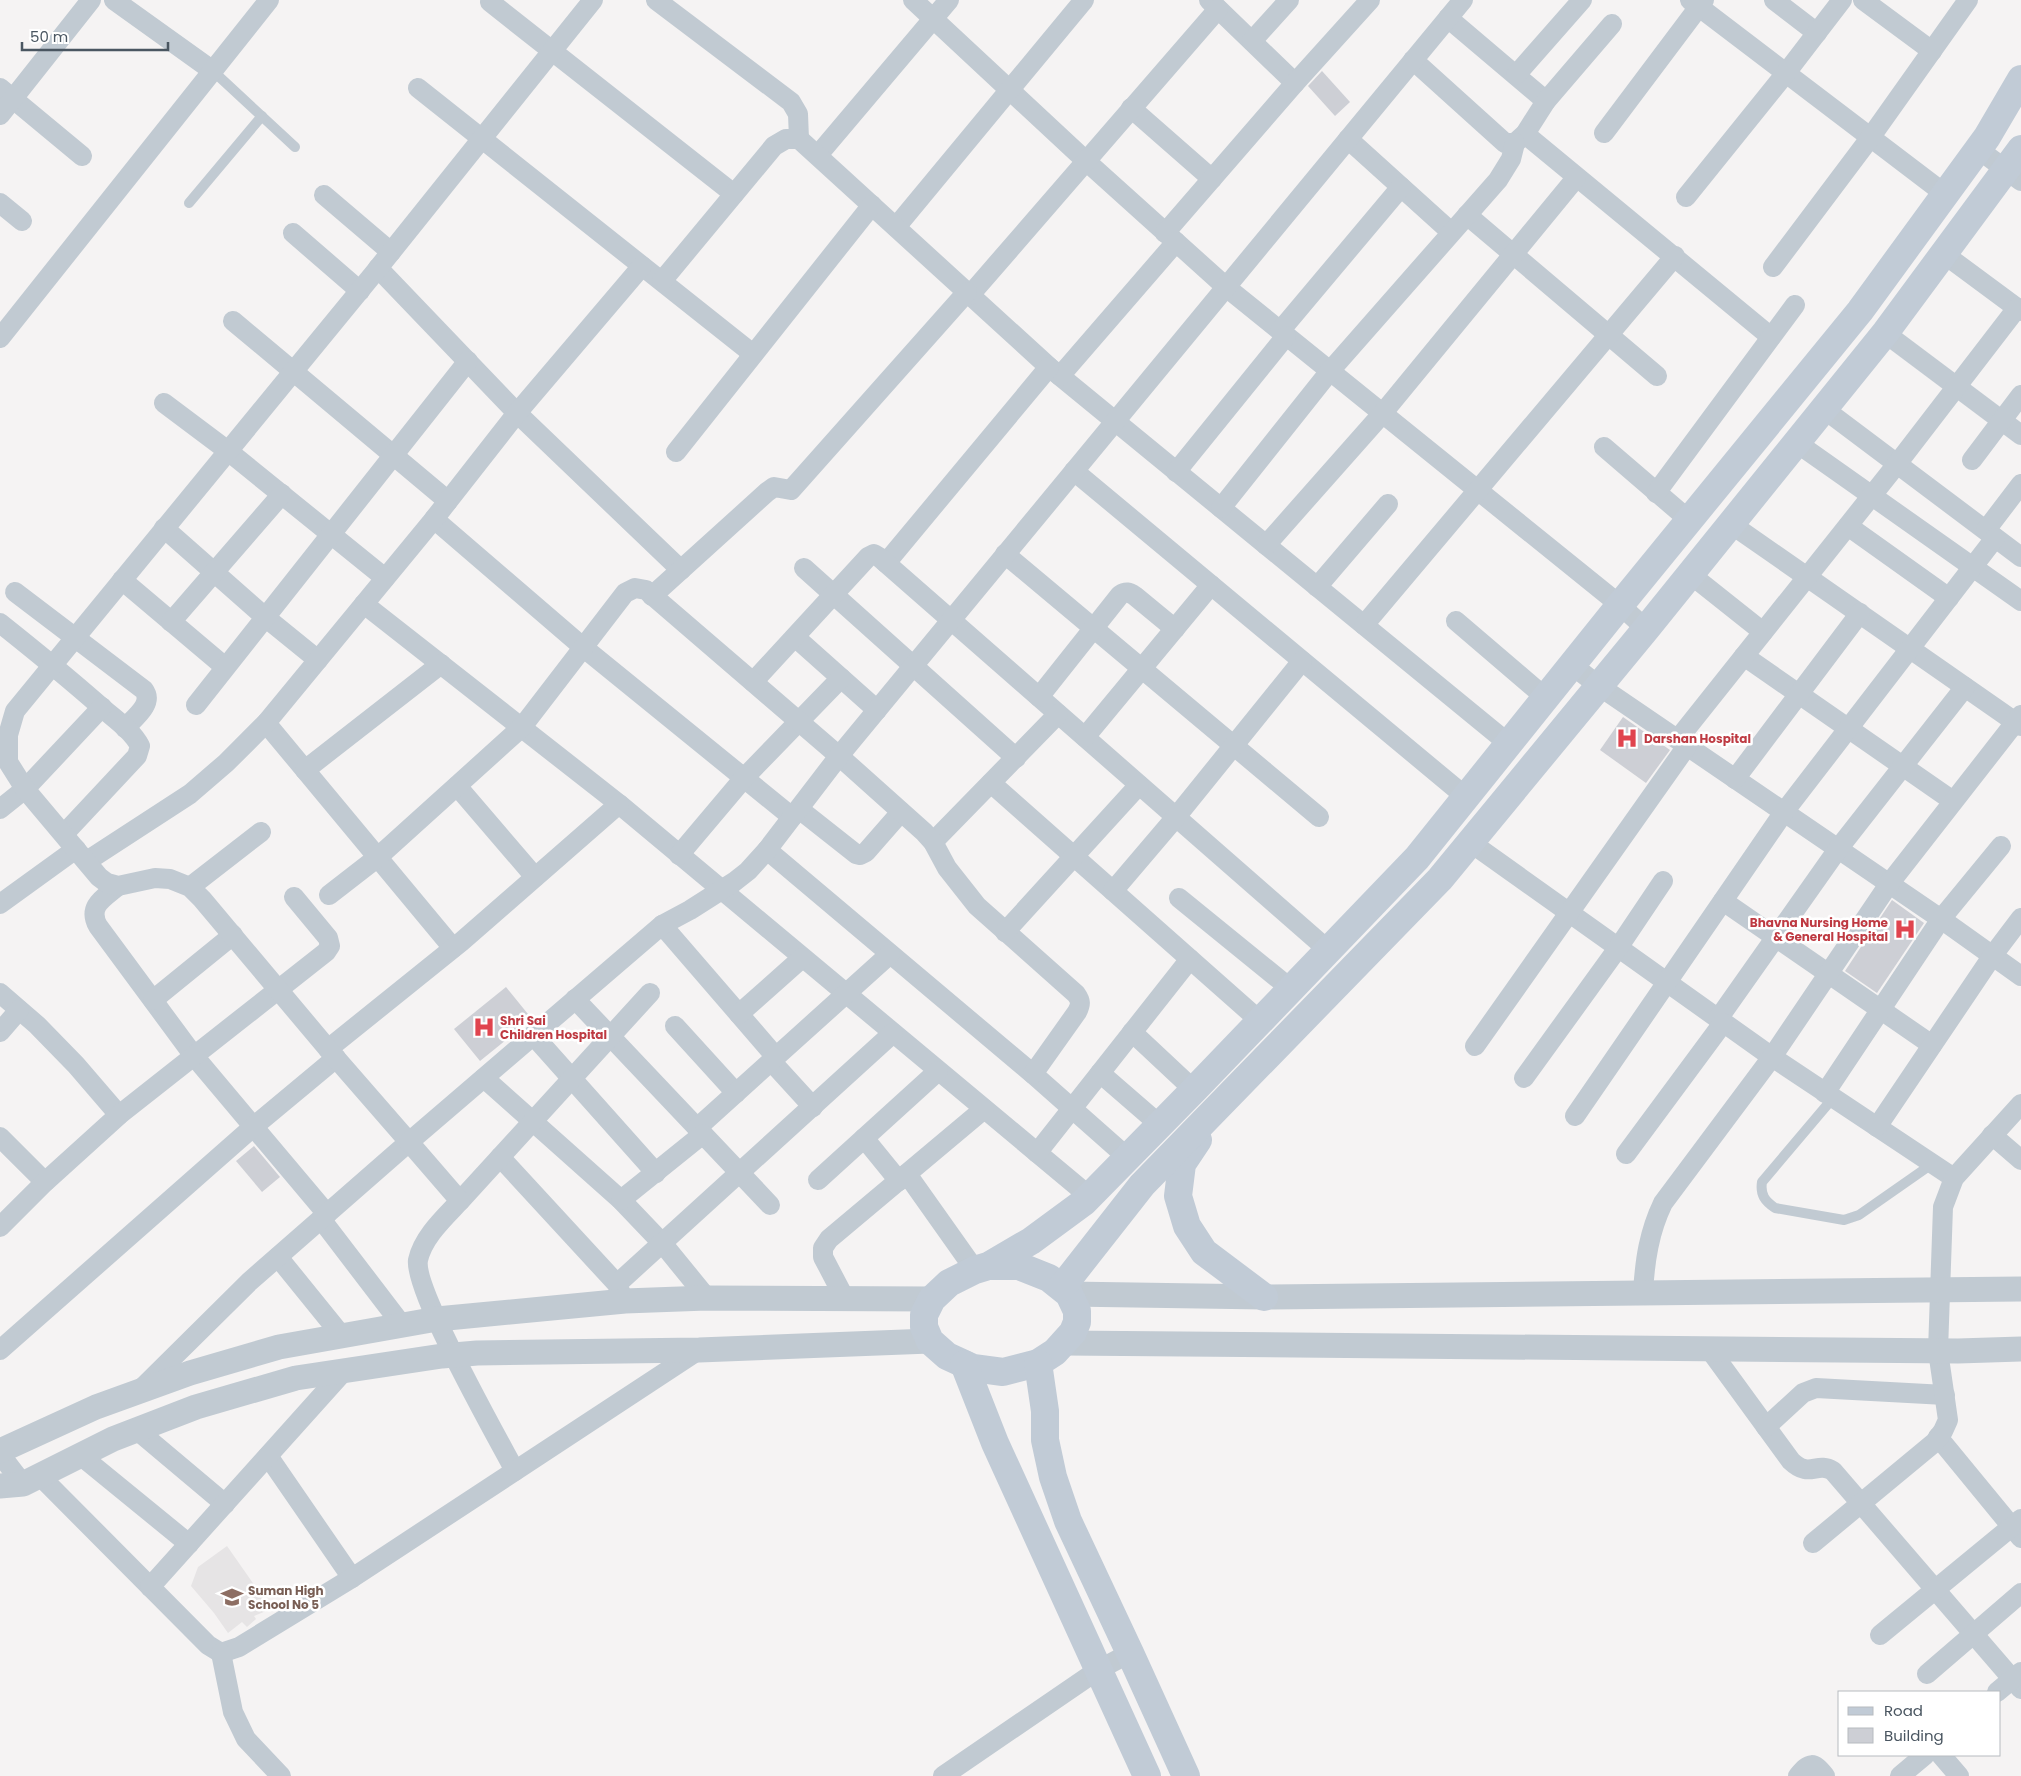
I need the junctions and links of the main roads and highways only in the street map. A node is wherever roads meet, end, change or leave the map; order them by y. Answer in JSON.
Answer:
{"nodes":[{"id":1,"x":2021,"y":79,"type":"edge"},
{"id":2,"x":2016,"y":167,"type":"edge"},
{"id":3,"x":1222,"y":1103,"type":"junction"},
{"id":4,"x":982,"y":1268,"type":"junction"},
{"id":5,"x":1065,"y":1291,"type":"junction"},
{"id":6,"x":1264,"y":1297,"type":"road end"},
{"id":7,"x":1038,"y":1363,"type":"junction"},
{"id":8,"x":964,"y":1364,"type":"junction"},
{"id":9,"x":1147,"y":1776,"type":"edge"},
{"id":10,"x":1186,"y":1776,"type":"edge"}],
"edges":[{"from":1,"to":4,"type":"main road"},
{"from":2,"to":3,"type":"main road"},
{"from":3,"to":5,"type":"main road"},
{"from":3,"to":6,"type":"main road"},
{"from":4,"to":5,"type":"main road"},
{"from":4,"to":8,"type":"main road"},
{"from":5,"to":7,"type":"main road"},
{"from":7,"to":8,"type":"main road"},
{"from":7,"to":10,"type":"main road"},
{"from":8,"to":9,"type":"main road"}]}
